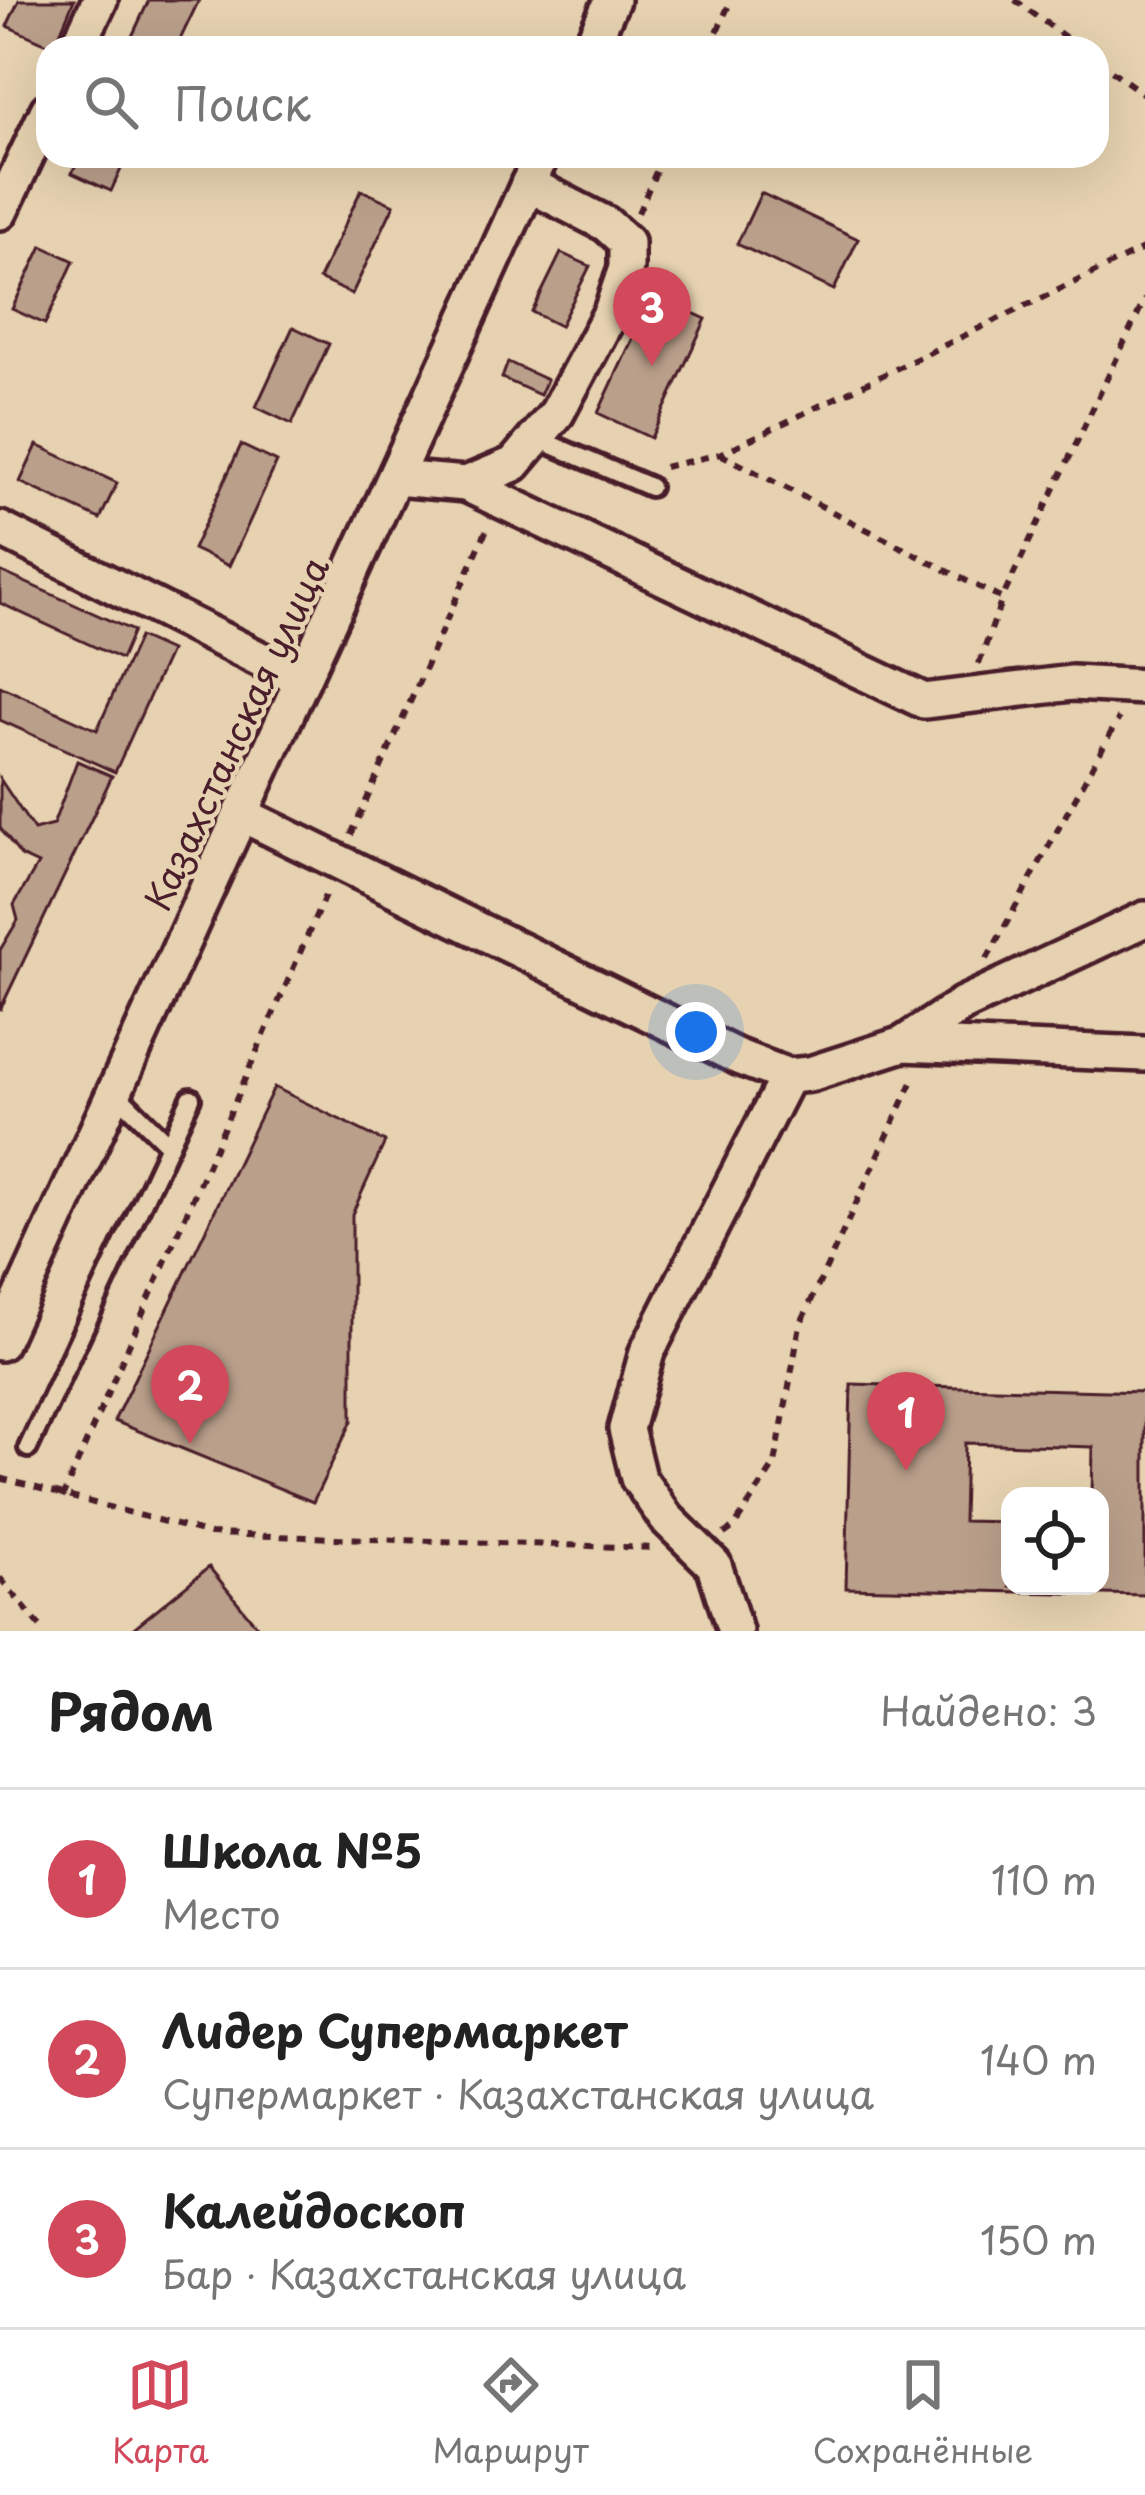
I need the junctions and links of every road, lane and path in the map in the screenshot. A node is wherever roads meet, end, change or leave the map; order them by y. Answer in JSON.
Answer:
{"nodes":[{"id":1,"x":100,"y":0,"type":"edge"},
{"id":2,"x":612,"y":0,"type":"edge"},
{"id":3,"x":731,"y":0,"type":"edge"},
{"id":4,"x":1015,"y":0,"type":"edge"},
{"id":5,"x":83,"y":36,"type":"edge"},
{"id":6,"x":596,"y":36,"type":"edge"},
{"id":7,"x":715,"y":36,"type":"edge"},
{"id":8,"x":1064,"y":36,"type":"edge"},
{"id":9,"x":1109,"y":69,"type":"edge"},
{"id":10,"x":1145,"y":95,"type":"edge"},
{"id":11,"x":36,"y":136,"type":"edge"},
{"id":12,"x":658,"y":168,"type":"edge"},
{"id":13,"x":535,"y":170,"type":"edge"},
{"id":14,"x":0,"y":212,"type":"edge"},
{"id":15,"x":626,"y":242,"type":"junction"},
{"id":16,"x":1145,"y":248,"type":"edge"},
{"id":17,"x":1145,"y":299,"type":"edge"},
{"id":18,"x":536,"y":438,"type":"junction"},
{"id":19,"x":720,"y":454,"type":"junction"},
{"id":20,"x":625,"y":476,"type":"junction"},
{"id":21,"x":395,"y":478,"type":"junction"},
{"id":22,"x":466,"y":484,"type":"junction"},
{"id":23,"x":650,"y":487,"type":"dead end"},
{"id":24,"x":500,"y":500,"type":"junction"},
{"id":25,"x":0,"y":529,"type":"edge"},
{"id":26,"x":1002,"y":599,"type":"junction"},
{"id":27,"x":302,"y":680,"type":"junction"},
{"id":28,"x":1140,"y":687,"type":"edge"},
{"id":29,"x":968,"y":694,"type":"junction"},
{"id":30,"x":241,"y":814,"type":"junction"},
{"id":31,"x":339,"y":862,"type":"junction"},
{"id":32,"x":1145,"y":919,"type":"edge"},
{"id":33,"x":963,"y":1004,"type":"junction"},
{"id":34,"x":913,"y":1052,"type":"junction"},
{"id":35,"x":1145,"y":1054,"type":"edge"},
{"id":36,"x":788,"y":1076,"type":"junction"},
{"id":37,"x":114,"y":1091,"type":"junction"},
{"id":38,"x":191,"y":1098,"type":"dead end"},
{"id":39,"x":169,"y":1145,"type":"junction"},
{"id":40,"x":0,"y":1342,"type":"edge"},
{"id":41,"x":28,"y":1448,"type":"dead end"},
{"id":42,"x":0,"y":1478,"type":"edge"},
{"id":43,"x":62,"y":1498,"type":"junction"},
{"id":44,"x":698,"y":1549,"type":"junction"},
{"id":45,"x":0,"y":1578,"type":"edge"},
{"id":46,"x":44,"y":1631,"type":"edge"},
{"id":47,"x":735,"y":1631,"type":"edge"}],
"edges":[{"from":1,"to":5,"type":"street"},
{"from":2,"to":6,"type":"street"},
{"from":3,"to":7,"type":"path"},
{"from":4,"to":8,"type":"path"},
{"from":9,"to":10,"type":"path"},
{"from":11,"to":14,"type":"street"},
{"from":12,"to":15,"type":"path"},
{"from":13,"to":15,"type":"street"},
{"from":13,"to":21,"type":"street","name":"Казахстанская улица"},
{"from":15,"to":18,"type":"street"},
{"from":16,"to":19,"type":"path"},
{"from":17,"to":26,"type":"path"},
{"from":18,"to":20,"type":"lane"},
{"from":18,"to":22,"type":"street"},
{"from":19,"to":20,"type":"path"},
{"from":19,"to":26,"type":"path"},
{"from":20,"to":23,"type":"lane"},
{"from":21,"to":22,"type":"street"},
{"from":21,"to":27,"type":"street","name":"Казахстанская улица"},
{"from":22,"to":24,"type":"street"},
{"from":24,"to":29,"type":"street"},
{"from":24,"to":31,"type":"path"},
{"from":25,"to":27,"type":"street"},
{"from":26,"to":29,"type":"path"},
{"from":27,"to":30,"type":"street","name":"Казахстанская улица"},
{"from":28,"to":29,"type":"street"},
{"from":28,"to":33,"type":"path"},
{"from":30,"to":31,"type":"street"},
{"from":30,"to":37,"type":"street","name":"Казахстанская улица"},
{"from":31,"to":36,"type":"street"},
{"from":31,"to":43,"type":"path"},
{"from":32,"to":33,"type":"street"},
{"from":33,"to":34,"type":"street"},
{"from":34,"to":35,"type":"street"},
{"from":34,"to":36,"type":"street"},
{"from":34,"to":44,"type":"path"},
{"from":36,"to":44,"type":"street"},
{"from":37,"to":39,"type":"lane"},
{"from":37,"to":40,"type":"street","name":"Казахстанская улица"},
{"from":38,"to":39,"type":"lane"},
{"from":39,"to":41,"type":"lane"},
{"from":42,"to":43,"type":"path"},
{"from":43,"to":44,"type":"path"},
{"from":44,"to":47,"type":"street"},
{"from":45,"to":46,"type":"path"}]}
